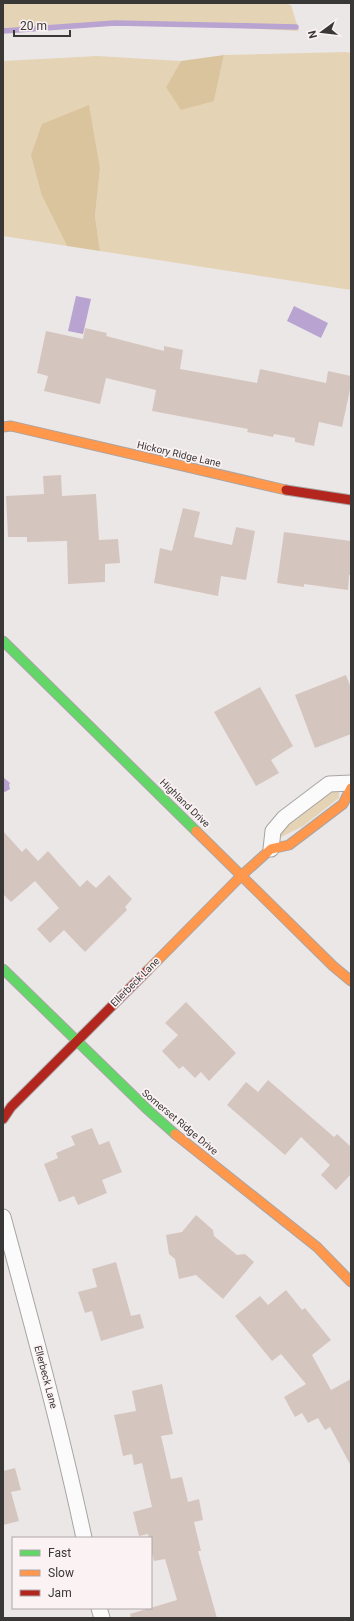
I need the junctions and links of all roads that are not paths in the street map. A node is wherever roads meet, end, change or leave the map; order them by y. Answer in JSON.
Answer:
{"nodes":[{"id":1,"x":3,"y":427,"type":"edge"},
{"id":2,"x":351,"y":500,"type":"edge"},
{"id":3,"x":3,"y":641,"type":"edge"},
{"id":4,"x":351,"y":783,"type":"edge"},
{"id":5,"x":351,"y":788,"type":"edge"},
{"id":6,"x":271,"y":849,"type":"junction"},
{"id":7,"x":242,"y":875,"type":"junction"},
{"id":8,"x":3,"y":969,"type":"edge"},
{"id":9,"x":351,"y":981,"type":"edge"},
{"id":10,"x":76,"y":1041,"type":"junction"},
{"id":11,"x":3,"y":1119,"type":"edge"},
{"id":12,"x":3,"y":1217,"type":"edge"},
{"id":13,"x":351,"y":1282,"type":"edge"},
{"id":14,"x":84,"y":1537,"type":"edge"}],
"edges":[{"from":1,"to":2,"type":"street","name":"Hickory Ridge Lane"},
{"from":3,"to":7,"type":"street","name":"Highland Drive"},
{"from":4,"to":6,"type":"street"},
{"from":5,"to":6,"type":"street","name":"Ellerbeck Lane"},
{"from":6,"to":7,"type":"street","name":"Ellerbeck Lane"},
{"from":7,"to":9,"type":"street","name":"Highland Drive"},
{"from":7,"to":10,"type":"street","name":"Ellerbeck Lane"},
{"from":8,"to":10,"type":"street","name":"Somerset Ridge Drive"},
{"from":10,"to":11,"type":"street","name":"Ellerbeck Lane"},
{"from":10,"to":13,"type":"street","name":"Somerset Ridge Drive"},
{"from":12,"to":14,"type":"street","name":"Ellerbeck Lane"}]}
